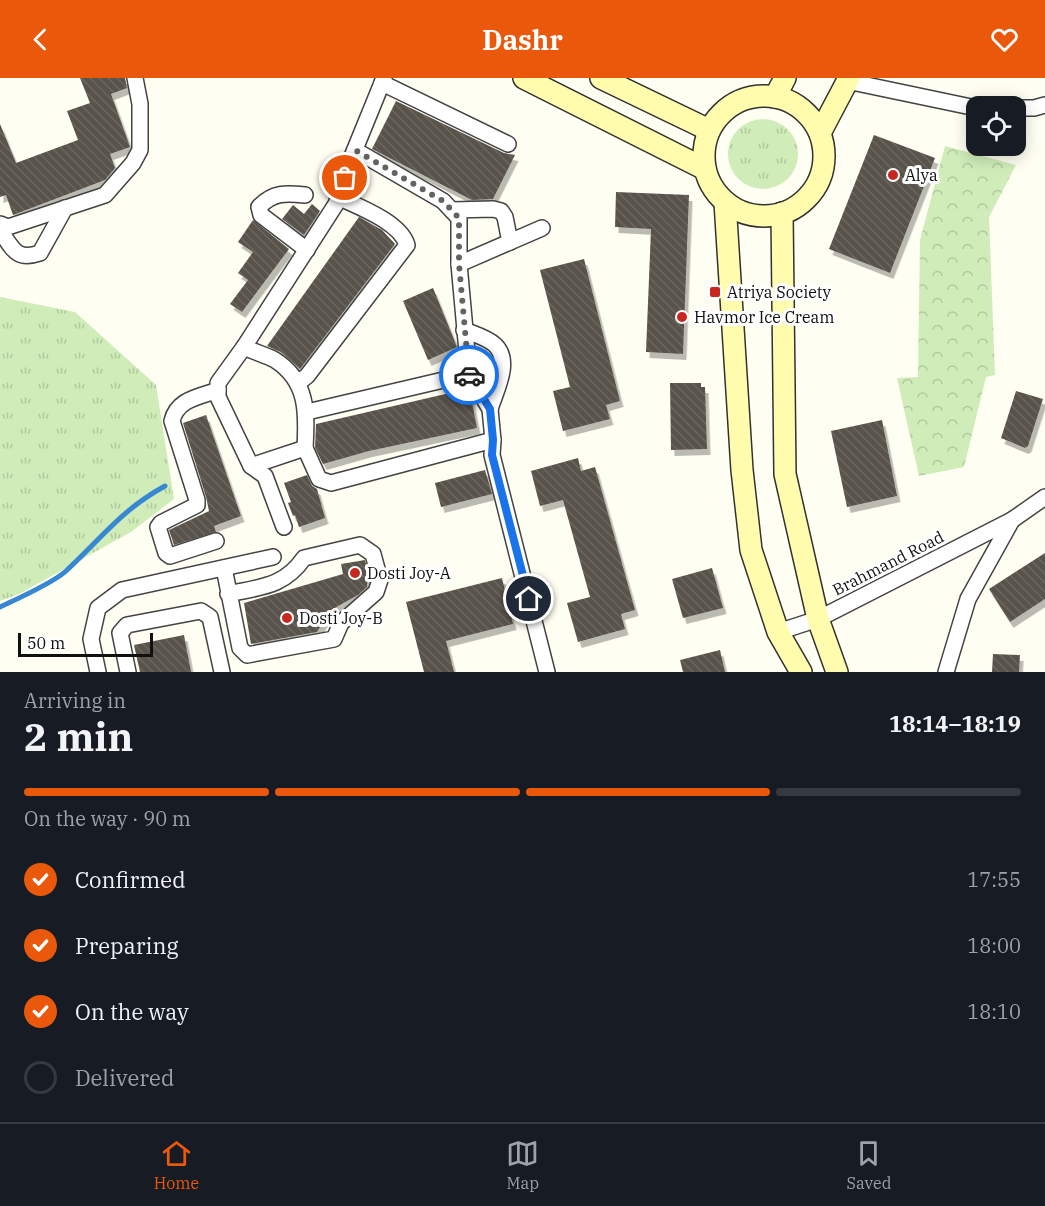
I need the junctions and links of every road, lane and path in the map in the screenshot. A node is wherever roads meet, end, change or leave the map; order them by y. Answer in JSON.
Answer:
{"nodes":[{"id":1,"x":135,"y":78,"type":"edge"},
{"id":2,"x":524,"y":78,"type":"edge"},
{"id":3,"x":601,"y":78,"type":"edge"},
{"id":4,"x":785,"y":78,"type":"edge"},
{"id":5,"x":848,"y":80,"type":"edge"},
{"id":6,"x":383,"y":81,"type":"edge"},
{"id":7,"x":775,"y":97,"type":"junction"},
{"id":8,"x":1045,"y":105,"type":"edge"},
{"id":9,"x":966,"y":106,"type":"edge"},
{"id":10,"x":1026,"y":108,"type":"edge"},
{"id":11,"x":709,"y":130,"type":"junction"},
{"id":12,"x":820,"y":133,"type":"junction"},
{"id":13,"x":508,"y":144,"type":"dead end"},
{"id":14,"x":355,"y":150,"type":"junction"},
{"id":15,"x":705,"y":169,"type":"junction"},
{"id":16,"x":305,"y":195,"type":"dead end"},
{"id":17,"x":338,"y":197,"type":"junction"},
{"id":18,"x":725,"y":202,"type":"junction"},
{"id":19,"x":65,"y":208,"type":"junction"},
{"id":20,"x":452,"y":210,"type":"junction"},
{"id":21,"x":782,"y":213,"type":"junction"},
{"id":22,"x":0,"y":224,"type":"edge"},
{"id":23,"x":542,"y":228,"type":"dead end"},
{"id":24,"x":0,"y":230,"type":"edge"},
{"id":25,"x":510,"y":242,"type":"junction"},
{"id":26,"x":307,"y":250,"type":"junction"},
{"id":27,"x":459,"y":264,"type":"junction"},
{"id":28,"x":464,"y":330,"type":"junction"},
{"id":29,"x":244,"y":347,"type":"junction"},
{"id":30,"x":469,"y":374,"type":"junction"},
{"id":31,"x":298,"y":383,"type":"junction"},
{"id":32,"x":218,"y":390,"type":"junction"},
{"id":33,"x":490,"y":409,"type":"junction"},
{"id":34,"x":307,"y":412,"type":"junction"},
{"id":35,"x":493,"y":440,"type":"junction"},
{"id":36,"x":305,"y":448,"type":"junction"},
{"id":37,"x":251,"y":465,"type":"junction"},
{"id":38,"x":1045,"y":496,"type":"edge"},
{"id":39,"x":1012,"y":520,"type":"junction"},
{"id":40,"x":284,"y":527,"type":"dead end"},
{"id":41,"x":216,"y":541,"type":"dead end"},
{"id":42,"x":273,"y":557,"type":"dead end"},
{"id":43,"x":224,"y":568,"type":"junction"},
{"id":44,"x":228,"y":594,"type":"junction"},
{"id":45,"x":818,"y":620,"type":"junction"},
{"id":46,"x":778,"y":632,"type":"junction"},
{"id":47,"x":98,"y":672,"type":"edge"},
{"id":48,"x":128,"y":672,"type":"edge"},
{"id":49,"x":222,"y":672,"type":"edge"},
{"id":50,"x":547,"y":672,"type":"edge"},
{"id":51,"x":801,"y":672,"type":"edge"},
{"id":52,"x":837,"y":672,"type":"edge"},
{"id":53,"x":946,"y":672,"type":"edge"}],
"edges":[{"from":1,"to":19,"type":"street"},
{"from":2,"to":15,"type":"street"},
{"from":3,"to":11,"type":"street"},
{"from":4,"to":7,"type":"street"},
{"from":5,"to":9,"type":"street"},
{"from":5,"to":12,"type":"street"},
{"from":6,"to":13,"type":"street"},
{"from":6,"to":14,"type":"street"},
{"from":7,"to":11,"type":"street"},
{"from":7,"to":12,"type":"street"},
{"from":8,"to":10,"type":"street"},
{"from":11,"to":15,"type":"street"},
{"from":12,"to":21,"type":"street"},
{"from":14,"to":17,"type":"street"},
{"from":14,"to":20,"type":"street"},
{"from":15,"to":18,"type":"street"},
{"from":16,"to":26,"type":"street"},
{"from":17,"to":26,"type":"street"},
{"from":17,"to":31,"type":"street"},
{"from":18,"to":21,"type":"street"},
{"from":18,"to":46,"type":"street"},
{"from":19,"to":22,"type":"street"},
{"from":19,"to":24,"type":"street"},
{"from":20,"to":25,"type":"street"},
{"from":20,"to":27,"type":"street"},
{"from":21,"to":45,"type":"street"},
{"from":23,"to":25,"type":"street"},
{"from":25,"to":27,"type":"street"},
{"from":26,"to":29,"type":"street"},
{"from":27,"to":28,"type":"street"},
{"from":28,"to":30,"type":"street"},
{"from":28,"to":33,"type":"street"},
{"from":29,"to":31,"type":"street"},
{"from":29,"to":32,"type":"street"},
{"from":30,"to":33,"type":"street"},
{"from":30,"to":34,"type":"street"},
{"from":31,"to":34,"type":"street"},
{"from":32,"to":37,"type":"street"},
{"from":32,"to":41,"type":"street"},
{"from":33,"to":35,"type":"street"},
{"from":34,"to":36,"type":"street"},
{"from":35,"to":36,"type":"street"},
{"from":35,"to":50,"type":"street"},
{"from":36,"to":37,"type":"street"},
{"from":37,"to":40,"type":"street"},
{"from":38,"to":39,"type":"street","name":"Brahmand Road"},
{"from":39,"to":45,"type":"street","name":"Brahmand Road"},
{"from":39,"to":53,"type":"street","name":"Brahmand Road"},
{"from":42,"to":43,"type":"street"},
{"from":43,"to":44,"type":"street"},
{"from":43,"to":47,"type":"street"},
{"from":44,"to":44,"type":"street"},
{"from":45,"to":46,"type":"street","name":"Brahmand Road"},
{"from":45,"to":52,"type":"street"},
{"from":46,"to":51,"type":"street"},
{"from":48,"to":49,"type":"street"}]}
